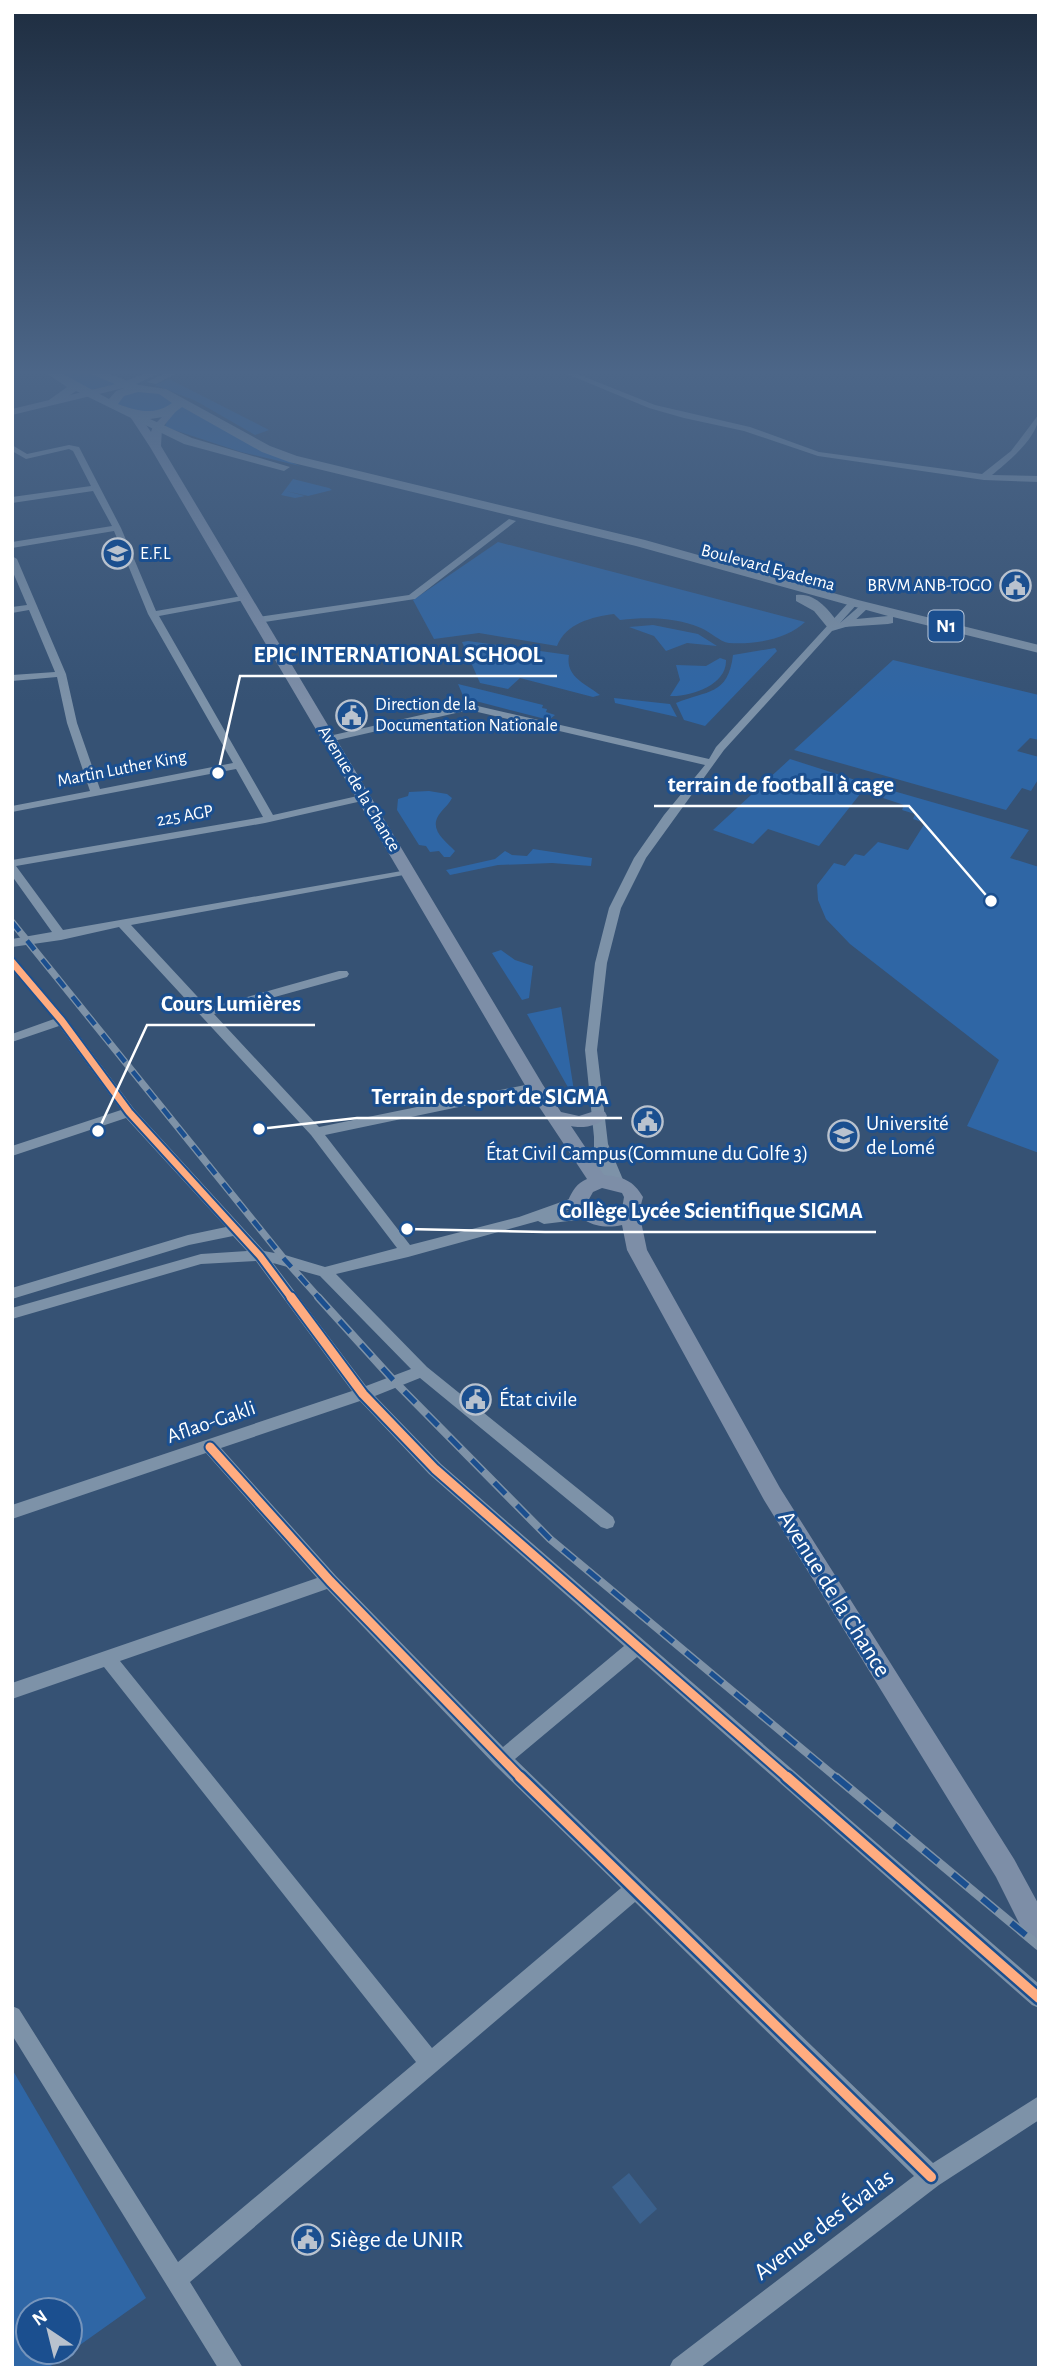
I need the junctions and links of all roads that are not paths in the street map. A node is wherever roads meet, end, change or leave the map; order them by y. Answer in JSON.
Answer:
{"nodes":[{"id":1,"x":91,"y":480,"type":"edge"},
{"id":2,"x":176,"y":480,"type":"edge"},
{"id":3,"x":339,"y":480,"type":"edge"},
{"id":4,"x":380,"y":480,"type":"edge"},
{"id":5,"x":95,"y":488,"type":"junction"},
{"id":6,"x":12,"y":500,"type":"edge"},
{"id":7,"x":512,"y":521,"type":"junction"},
{"id":8,"x":117,"y":528,"type":"junction"},
{"id":9,"x":12,"y":545,"type":"edge"},
{"id":10,"x":12,"y":559,"type":"edge"},
{"id":11,"x":245,"y":597,"type":"junction"},
{"id":12,"x":32,"y":607,"type":"junction"},
{"id":13,"x":12,"y":610,"type":"edge"},
{"id":14,"x":153,"y":614,"type":"junction"},
{"id":15,"x":847,"y":615,"type":"junction"},
{"id":16,"x":258,"y":620,"type":"junction"},
{"id":17,"x":1039,"y":649,"type":"edge"},
{"id":18,"x":1039,"y":657,"type":"edge"},
{"id":19,"x":61,"y":674,"type":"junction"},
{"id":20,"x":12,"y":678,"type":"edge"},
{"id":21,"x":329,"y":739,"type":"junction"},
{"id":22,"x":712,"y":763,"type":"junction"},
{"id":23,"x":238,"y":765,"type":"junction"},
{"id":24,"x":96,"y":792,"type":"junction"},
{"id":25,"x":362,"y":798,"type":"junction"},
{"id":26,"x":12,"y":809,"type":"edge"},
{"id":27,"x":270,"y":819,"type":"junction"},
{"id":28,"x":12,"y":863,"type":"edge"},
{"id":29,"x":12,"y":868,"type":"edge"},
{"id":30,"x":409,"y":871,"type":"junction"},
{"id":31,"x":123,"y":924,"type":"junction"},
{"id":32,"x":61,"y":936,"type":"junction"},
{"id":33,"x":12,"y":943,"type":"edge"},
{"id":34,"x":12,"y":962,"type":"edge"},
{"id":35,"x":343,"y":974,"type":"dead end"},
{"id":36,"x":205,"y":1013,"type":"junction"},
{"id":37,"x":62,"y":1021,"type":"junction"},
{"id":38,"x":12,"y":1038,"type":"edge"},
{"id":39,"x":535,"y":1087,"type":"junction"},
{"id":40,"x":129,"y":1112,"type":"junction"},
{"id":41,"x":598,"y":1116,"type":"junction"},
{"id":42,"x":557,"y":1124,"type":"junction"},
{"id":43,"x":316,"y":1132,"type":"junction"},
{"id":44,"x":12,"y":1152,"type":"edge"},
{"id":45,"x":595,"y":1195,"type":"junction"},
{"id":46,"x":630,"y":1213,"type":"junction"},
{"id":47,"x":237,"y":1230,"type":"junction"},
{"id":48,"x":637,"y":1250,"type":"junction"},
{"id":49,"x":408,"y":1252,"type":"junction"},
{"id":50,"x":260,"y":1256,"type":"junction"},
{"id":51,"x":325,"y":1272,"type":"junction"},
{"id":52,"x":12,"y":1294,"type":"edge"},
{"id":53,"x":12,"y":1314,"type":"edge"},
{"id":54,"x":422,"y":1371,"type":"junction"},
{"id":55,"x":363,"y":1394,"type":"junction"},
{"id":56,"x":210,"y":1447,"type":"junction"},
{"id":57,"x":12,"y":1512,"type":"edge"},
{"id":58,"x":607,"y":1522,"type":"dead end"},
{"id":59,"x":330,"y":1581,"type":"junction"},
{"id":60,"x":637,"y":1646,"type":"junction"},
{"id":61,"x":108,"y":1659,"type":"junction"},
{"id":62,"x":12,"y":1691,"type":"edge"},
{"id":63,"x":502,"y":1759,"type":"junction"},
{"id":64,"x":636,"y":1888,"type":"junction"},
{"id":65,"x":1033,"y":1907,"type":"edge"},
{"id":66,"x":1039,"y":1933,"type":"edge"},
{"id":67,"x":1039,"y":1998,"type":"edge"},
{"id":68,"x":12,"y":2017,"type":"edge"},
{"id":69,"x":432,"y":2064,"type":"junction"},
{"id":70,"x":1039,"y":2107,"type":"edge"},
{"id":71,"x":931,"y":2177,"type":"junction"},
{"id":72,"x":177,"y":2278,"type":"junction"},
{"id":73,"x":231,"y":2368,"type":"edge"},
{"id":74,"x":681,"y":2368,"type":"edge"}],
"edges":[{"from":1,"to":5,"type":"street"},
{"from":2,"to":11,"type":"main road","name":"Avenue de la Chance"},
{"from":3,"to":7,"type":"highway","name":"Boulevard Eyadema"},
{"from":4,"to":15,"type":"highway","name":"Boulevard Eyadema","number":"N1"},
{"from":5,"to":6,"type":"street"},
{"from":5,"to":8,"type":"street"},
{"from":7,"to":15,"type":"highway","name":"Boulevard Eyadema"},
{"from":7,"to":16,"type":"street"},
{"from":8,"to":9,"type":"street"},
{"from":8,"to":14,"type":"street"},
{"from":10,"to":12,"type":"street"},
{"from":11,"to":14,"type":"street"},
{"from":11,"to":16,"type":"main road","name":"Avenue de la Chance"},
{"from":12,"to":13,"type":"street"},
{"from":12,"to":19,"type":"street"},
{"from":14,"to":23,"type":"street"},
{"from":15,"to":17,"type":"highway","name":"Boulevard Eyadema","number":"N1"},
{"from":15,"to":18,"type":"highway","number":"N1"},
{"from":15,"to":22,"type":"street"},
{"from":16,"to":21,"type":"main road","name":"Avenue de la Chance"},
{"from":19,"to":20,"type":"street"},
{"from":19,"to":24,"type":"street"},
{"from":21,"to":22,"type":"street"},
{"from":21,"to":25,"type":"main road","name":"Avenue de la Chance"},
{"from":22,"to":41,"type":"street"},
{"from":23,"to":24,"type":"street","name":"Martin Luther King"},
{"from":23,"to":27,"type":"street"},
{"from":24,"to":26,"type":"street","name":"Martin Luther King"},
{"from":25,"to":27,"type":"street","name":"225 AGP"},
{"from":25,"to":30,"type":"main road","name":"Avenue de la Chance"},
{"from":27,"to":28,"type":"street","name":"225 AGP"},
{"from":29,"to":32,"type":"street"},
{"from":30,"to":31,"type":"street"},
{"from":30,"to":39,"type":"main road","name":"Avenue de la Chance"},
{"from":31,"to":32,"type":"street"},
{"from":31,"to":36,"type":"street"},
{"from":32,"to":33,"type":"street"},
{"from":34,"to":37,"type":"street"},
{"from":35,"to":36,"type":"street"},
{"from":36,"to":43,"type":"street"},
{"from":37,"to":38,"type":"street"},
{"from":37,"to":40,"type":"street"},
{"from":39,"to":42,"type":"main road","name":"Avenue de la Chance"},
{"from":39,"to":43,"type":"street"},
{"from":40,"to":44,"type":"street"},
{"from":40,"to":47,"type":"street"},
{"from":41,"to":42,"type":"main road"},
{"from":41,"to":45,"type":"street"},
{"from":42,"to":45,"type":"main road","name":"Avenue de la Chance"},
{"from":43,"to":49,"type":"street"},
{"from":45,"to":46,"type":"main road"},
{"from":45,"to":46,"type":"main road","name":"Avenue de la Chance"},
{"from":45,"to":48,"type":"main road","name":"Avenue de la Chance"},
{"from":45,"to":49,"type":"street"},
{"from":46,"to":48,"type":"main road","name":"Avenue de la Chance"},
{"from":47,"to":50,"type":"street"},
{"from":47,"to":52,"type":"street"},
{"from":48,"to":65,"type":"main road","name":"Avenue de la Chance"},
{"from":49,"to":51,"type":"street"},
{"from":50,"to":51,"type":"street"},
{"from":50,"to":53,"type":"street"},
{"from":50,"to":55,"type":"street"},
{"from":51,"to":54,"type":"street"},
{"from":54,"to":55,"type":"street","name":"Aflao-Gakli"},
{"from":54,"to":58,"type":"street"},
{"from":55,"to":56,"type":"street","name":"Aflao-Gakli"},
{"from":55,"to":60,"type":"street"},
{"from":56,"to":57,"type":"street","name":"Aflao-Gakli"},
{"from":56,"to":59,"type":"street"},
{"from":59,"to":61,"type":"street"},
{"from":59,"to":63,"type":"street"},
{"from":60,"to":63,"type":"street"},
{"from":60,"to":67,"type":"street"},
{"from":61,"to":62,"type":"street"},
{"from":61,"to":69,"type":"street"},
{"from":63,"to":64,"type":"street"},
{"from":64,"to":69,"type":"street"},
{"from":64,"to":71,"type":"street"},
{"from":65,"to":66,"type":"main road","name":"Avenue de la Chance"},
{"from":68,"to":72,"type":"street"},
{"from":69,"to":72,"type":"street"},
{"from":70,"to":71,"type":"street","name":"Avenue des Évalas"},
{"from":71,"to":74,"type":"street","name":"Avenue des Évalas"},
{"from":72,"to":73,"type":"street"}]}
